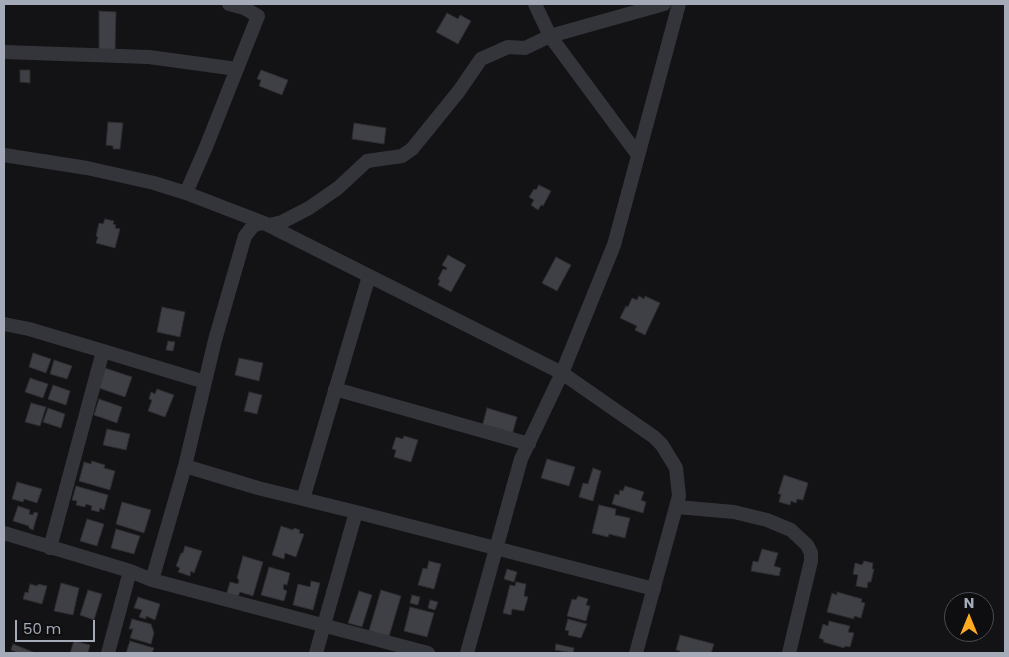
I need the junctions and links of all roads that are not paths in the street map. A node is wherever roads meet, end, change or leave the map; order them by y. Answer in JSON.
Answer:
{"nodes":[{"id":1,"x":229,"y":4,"type":"edge"},
{"id":2,"x":535,"y":4,"type":"edge"},
{"id":3,"x":664,"y":4,"type":"edge"},
{"id":4,"x":679,"y":4,"type":"edge"},
{"id":5,"x":260,"y":10,"type":"edge"},
{"id":6,"x":550,"y":36,"type":"junction"},
{"id":7,"x":4,"y":52,"type":"edge"},
{"id":8,"x":237,"y":69,"type":"junction"},
{"id":9,"x":4,"y":155,"type":"edge"},
{"id":10,"x":638,"y":155,"type":"junction"},
{"id":11,"x":186,"y":193,"type":"junction"},
{"id":12,"x":267,"y":224,"type":"junction"},
{"id":13,"x":369,"y":276,"type":"junction"},
{"id":14,"x":4,"y":324,"type":"edge"},
{"id":15,"x":104,"y":351,"type":"junction"},
{"id":16,"x":562,"y":373,"type":"junction"},
{"id":17,"x":205,"y":382,"type":"junction"},
{"id":18,"x":335,"y":389,"type":"junction"},
{"id":19,"x":529,"y":444,"type":"junction"},
{"id":20,"x":184,"y":466,"type":"junction"},
{"id":21,"x":303,"y":499,"type":"junction"},
{"id":22,"x":677,"y":507,"type":"junction"},
{"id":23,"x":356,"y":512,"type":"junction"},
{"id":24,"x":4,"y":533,"type":"edge"},
{"id":25,"x":50,"y":548,"type":"junction"},
{"id":26,"x":497,"y":549,"type":"junction"},
{"id":27,"x":130,"y":572,"type":"junction"},
{"id":28,"x":152,"y":580,"type":"junction"},
{"id":29,"x":654,"y":589,"type":"junction"},
{"id":30,"x":323,"y":626,"type":"junction"},
{"id":31,"x":108,"y":653,"type":"edge"},
{"id":32,"x":316,"y":653,"type":"edge"},
{"id":33,"x":428,"y":653,"type":"edge"},
{"id":34,"x":467,"y":653,"type":"edge"},
{"id":35,"x":636,"y":653,"type":"edge"},
{"id":36,"x":788,"y":653,"type":"edge"}],
"edges":[{"from":1,"to":5,"type":"street"},
{"from":2,"to":6,"type":"street"},
{"from":3,"to":6,"type":"street"},
{"from":4,"to":10,"type":"street"},
{"from":5,"to":8,"type":"street"},
{"from":6,"to":10,"type":"street"},
{"from":6,"to":12,"type":"street"},
{"from":7,"to":8,"type":"street"},
{"from":8,"to":11,"type":"street"},
{"from":9,"to":11,"type":"street"},
{"from":10,"to":16,"type":"street"},
{"from":11,"to":12,"type":"street"},
{"from":12,"to":13,"type":"street"},
{"from":12,"to":17,"type":"street"},
{"from":13,"to":16,"type":"street"},
{"from":13,"to":18,"type":"street"},
{"from":14,"to":15,"type":"street"},
{"from":15,"to":17,"type":"street"},
{"from":15,"to":25,"type":"street"},
{"from":16,"to":19,"type":"street"},
{"from":16,"to":22,"type":"street"},
{"from":17,"to":20,"type":"street"},
{"from":18,"to":19,"type":"street"},
{"from":18,"to":21,"type":"street"},
{"from":19,"to":26,"type":"street"},
{"from":20,"to":21,"type":"street"},
{"from":20,"to":28,"type":"street"},
{"from":21,"to":23,"type":"street"},
{"from":22,"to":29,"type":"street"},
{"from":22,"to":36,"type":"street"},
{"from":23,"to":26,"type":"street"},
{"from":23,"to":30,"type":"street"},
{"from":24,"to":25,"type":"street"},
{"from":25,"to":27,"type":"street"},
{"from":26,"to":29,"type":"street"},
{"from":26,"to":34,"type":"street"},
{"from":27,"to":28,"type":"street"},
{"from":27,"to":31,"type":"street"},
{"from":28,"to":30,"type":"street"},
{"from":29,"to":35,"type":"street"},
{"from":30,"to":32,"type":"street"},
{"from":30,"to":33,"type":"street"}]}
